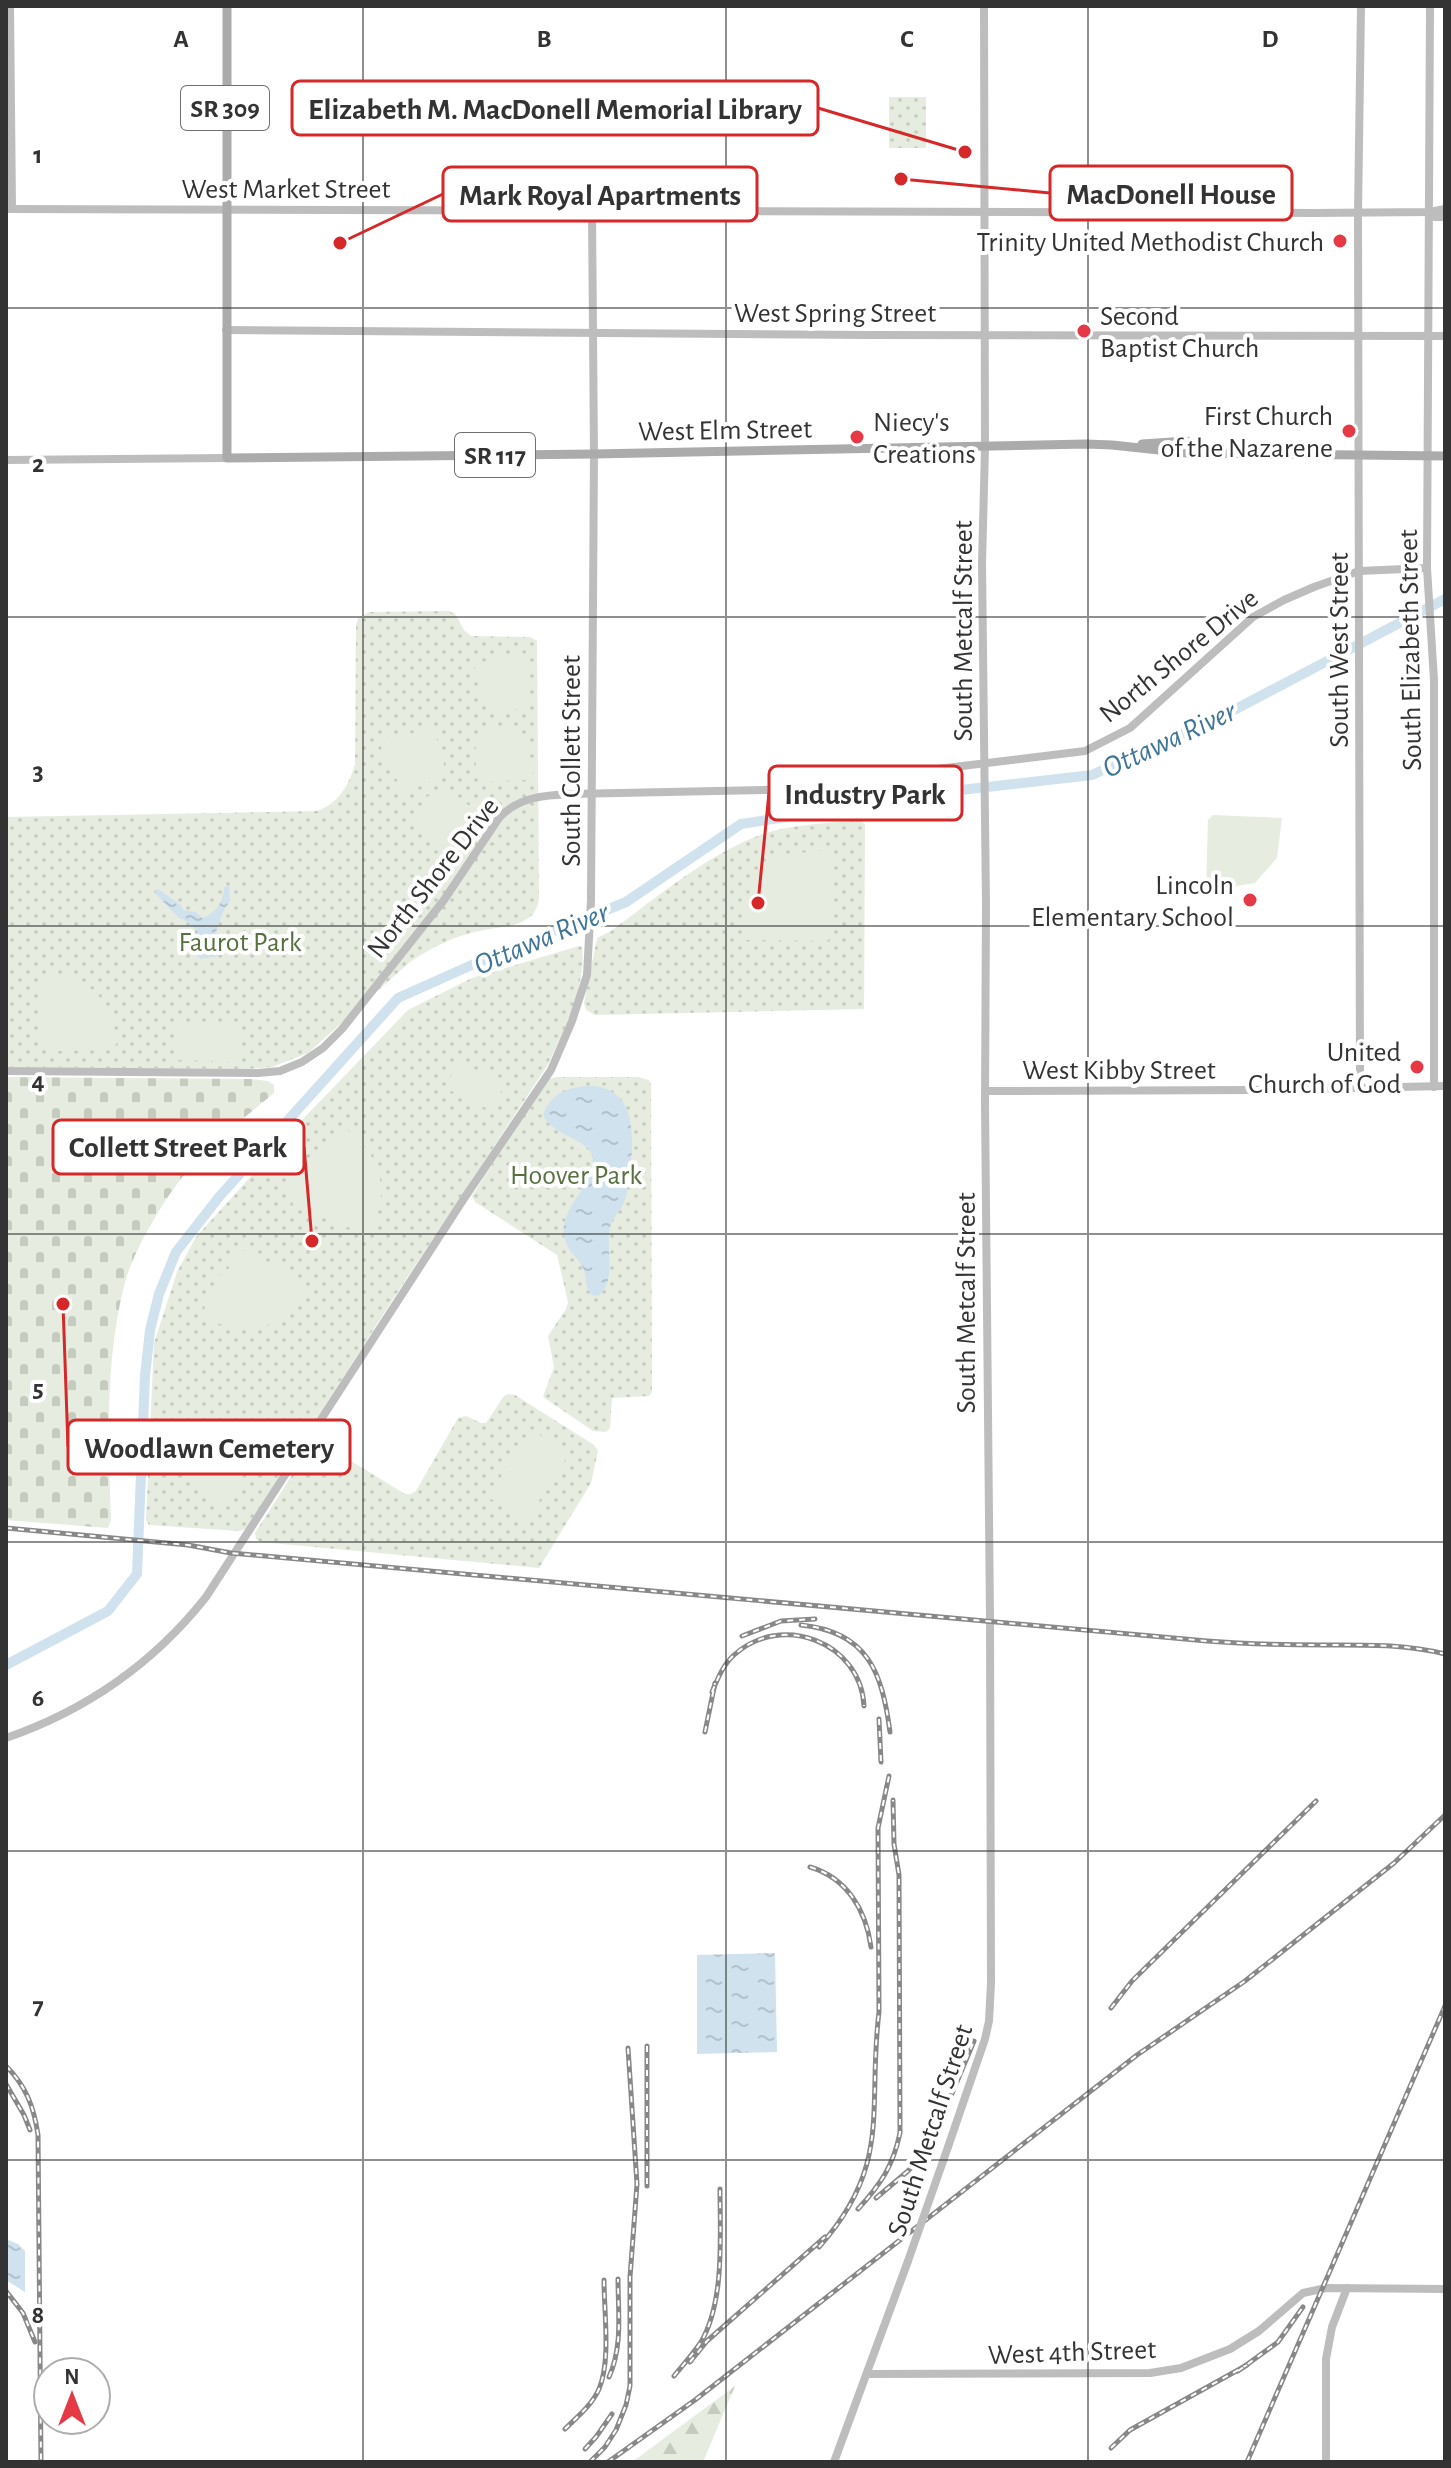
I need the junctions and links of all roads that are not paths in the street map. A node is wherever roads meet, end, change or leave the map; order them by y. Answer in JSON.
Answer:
{"nodes":[{"id":1,"x":10,"y":6,"type":"edge"},
{"id":2,"x":227,"y":6,"type":"edge"},
{"id":3,"x":984,"y":6,"type":"edge"},
{"id":4,"x":1361,"y":6,"type":"edge"},
{"id":5,"x":1430,"y":6,"type":"edge"},
{"id":6,"x":9,"y":209,"type":"edge"},
{"id":7,"x":1445,"y":209,"type":"edge"},
{"id":8,"x":225,"y":210,"type":"junction"},
{"id":9,"x":592,"y":211,"type":"junction"},
{"id":10,"x":985,"y":212,"type":"junction"},
{"id":11,"x":1429,"y":212,"type":"junction"},
{"id":12,"x":1358,"y":213,"type":"junction"},
{"id":13,"x":1445,"y":217,"type":"edge"},
{"id":14,"x":226,"y":330,"type":"junction"},
{"id":15,"x":592,"y":333,"type":"junction"},
{"id":16,"x":984,"y":334,"type":"junction"},
{"id":17,"x":1359,"y":336,"type":"junction"},
{"id":18,"x":1429,"y":336,"type":"junction"},
{"id":19,"x":1445,"y":336,"type":"edge"},
{"id":20,"x":1187,"y":441,"type":"dead end"},
{"id":21,"x":1130,"y":447,"type":"junction"},
{"id":22,"x":985,"y":448,"type":"junction"},
{"id":23,"x":594,"y":454,"type":"junction"},
{"id":24,"x":1359,"y":455,"type":"junction"},
{"id":25,"x":1427,"y":456,"type":"junction"},
{"id":26,"x":1445,"y":456,"type":"edge"},
{"id":27,"x":227,"y":458,"type":"junction"},
{"id":28,"x":6,"y":460,"type":"edge"},
{"id":29,"x":1427,"y":568,"type":"junction"},
{"id":30,"x":1359,"y":571,"type":"junction"},
{"id":31,"x":984,"y":762,"type":"junction"},
{"id":32,"x":591,"y":794,"type":"junction"},
{"id":33,"x":6,"y":1071,"type":"edge"},
{"id":34,"x":1445,"y":1086,"type":"edge"},
{"id":35,"x":1434,"y":1087,"type":"junction"},
{"id":36,"x":1360,"y":1088,"type":"junction"},
{"id":37,"x":985,"y":1091,"type":"junction"},
{"id":38,"x":6,"y":1738,"type":"edge"},
{"id":39,"x":1347,"y":2288,"type":"junction"},
{"id":40,"x":1445,"y":2289,"type":"edge"},
{"id":41,"x":868,"y":2374,"type":"junction"},
{"id":42,"x":834,"y":2462,"type":"edge"},
{"id":43,"x":1326,"y":2462,"type":"edge"}],
"edges":[{"from":1,"to":6,"type":"street"},
{"from":2,"to":8,"type":"main road","number":"SR 309"},
{"from":3,"to":10,"type":"street","name":"South Metcalf Street"},
{"from":4,"to":12,"type":"street","name":"South West Street"},
{"from":5,"to":11,"type":"street","name":"South Elizabeth Street"},
{"from":6,"to":8,"type":"street","name":"West Market Street"},
{"from":7,"to":11,"type":"street","name":"West Market Street"},
{"from":8,"to":9,"type":"street","name":"West Market Street"},
{"from":8,"to":14,"type":"main road","number":"SR 309"},
{"from":9,"to":10,"type":"street","name":"West Market Street"},
{"from":9,"to":15,"type":"street","name":"South Collett Street"},
{"from":10,"to":12,"type":"street","name":"West Market Street"},
{"from":10,"to":16,"type":"street","name":"South Metcalf Street"},
{"from":11,"to":12,"type":"street","name":"West Market Street"},
{"from":11,"to":13,"type":"street","name":"West Market Street"},
{"from":11,"to":18,"type":"street","name":"South Elizabeth Street"},
{"from":12,"to":17,"type":"street","name":"South West Street"},
{"from":14,"to":15,"type":"street","name":"West Spring Street"},
{"from":14,"to":27,"type":"main road","number":"SR 309"},
{"from":15,"to":16,"type":"street","name":"West Spring Street"},
{"from":15,"to":23,"type":"street","name":"South Collett Street"},
{"from":16,"to":17,"type":"street","name":"West Spring Street"},
{"from":16,"to":22,"type":"street","name":"South Metcalf Street"},
{"from":17,"to":18,"type":"street","name":"West Spring Street"},
{"from":17,"to":24,"type":"street","name":"South West Street"},
{"from":18,"to":19,"type":"street","name":"West Spring Street"},
{"from":18,"to":25,"type":"street","name":"South Elizabeth Street"},
{"from":20,"to":21,"type":"main road"},
{"from":21,"to":22,"type":"main road","name":"West Elm Street","number":"SR 117"},
{"from":21,"to":24,"type":"main road","name":"West Elm Street","number":"SR 117"},
{"from":22,"to":23,"type":"main road","name":"West Elm Street","number":"SR 117"},
{"from":22,"to":31,"type":"street","name":"South Metcalf Street"},
{"from":23,"to":27,"type":"main road","name":"West Elm Street","number":"SR 117"},
{"from":23,"to":32,"type":"street","name":"South Collett Street"},
{"from":24,"to":25,"type":"main road","name":"West Elm Street","number":"SR 117"},
{"from":24,"to":30,"type":"street","name":"South West Street"},
{"from":25,"to":26,"type":"main road","name":"West Elm Street","number":"SR 117"},
{"from":25,"to":29,"type":"street","name":"South Elizabeth Street"},
{"from":27,"to":28,"type":"street","name":"West Elm Street","number":"SR 117"},
{"from":29,"to":30,"type":"street","name":"North Shore Drive"},
{"from":29,"to":35,"type":"street","name":"South Elizabeth Street"},
{"from":30,"to":31,"type":"street","name":"North Shore Drive"},
{"from":30,"to":36,"type":"street","name":"South West Street"},
{"from":31,"to":32,"type":"street","name":"North Shore Drive"},
{"from":31,"to":37,"type":"street","name":"South Metcalf Street"},
{"from":32,"to":33,"type":"street","name":"North Shore Drive"},
{"from":32,"to":38,"type":"street","name":"South Collett Street"},
{"from":34,"to":35,"type":"street","name":"West Kibby Street"},
{"from":35,"to":36,"type":"street","name":"West Kibby Street"},
{"from":36,"to":37,"type":"street","name":"West Kibby Street"},
{"from":37,"to":41,"type":"street","name":"South Metcalf Street","bridge":true},
{"from":39,"to":40,"type":"street","name":"West 4th Street"},
{"from":39,"to":41,"type":"street","name":"West 4th Street"},
{"from":39,"to":43,"type":"street"},
{"from":41,"to":42,"type":"street","name":"South Metcalf Street"}]}
